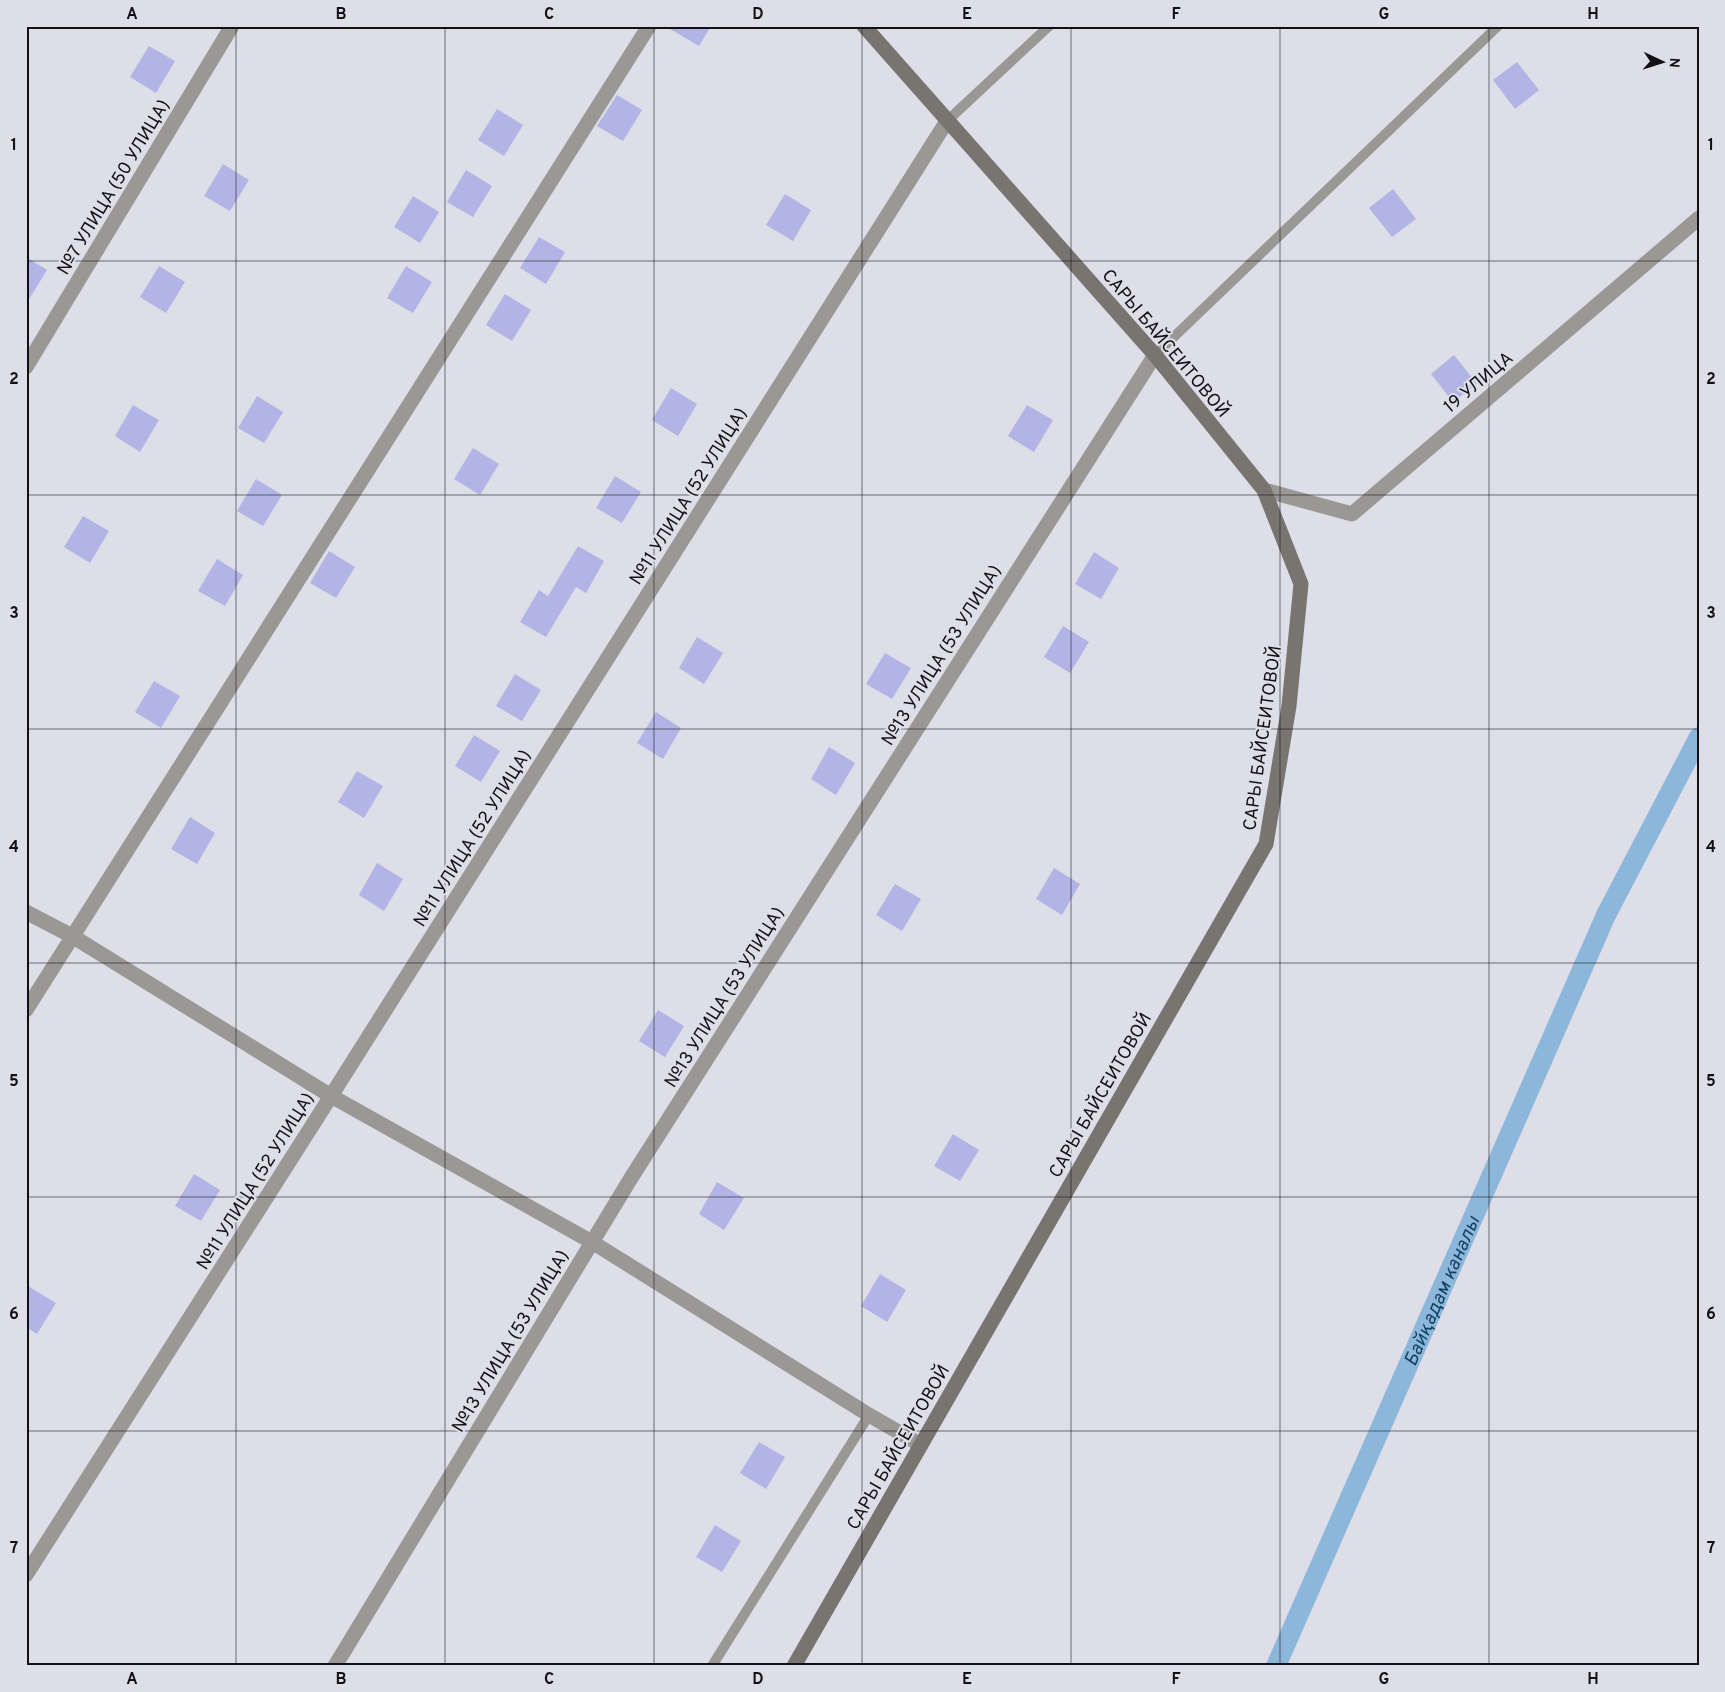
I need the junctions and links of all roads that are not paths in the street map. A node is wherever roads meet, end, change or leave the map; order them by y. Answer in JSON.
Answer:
{"nodes":[{"id":1,"x":232,"y":26,"type":"edge"},
{"id":2,"x":649,"y":26,"type":"edge"},
{"id":3,"x":864,"y":26,"type":"edge"},
{"id":4,"x":1050,"y":26,"type":"edge"},
{"id":5,"x":1498,"y":26,"type":"edge"},
{"id":6,"x":947,"y":120,"type":"junction"},
{"id":7,"x":1699,"y":218,"type":"edge"},
{"id":8,"x":1155,"y":355,"type":"junction"},
{"id":9,"x":26,"y":367,"type":"edge"},
{"id":10,"x":1264,"y":490,"type":"junction"},
{"id":11,"x":26,"y":912,"type":"edge"},
{"id":12,"x":72,"y":936,"type":"junction"},
{"id":13,"x":26,"y":1010,"type":"edge"},
{"id":14,"x":332,"y":1096,"type":"junction"},
{"id":15,"x":592,"y":1242,"type":"junction"},
{"id":16,"x":870,"y":1415,"type":"junction"},
{"id":17,"x":920,"y":1445,"type":"junction"},
{"id":18,"x":26,"y":1575,"type":"edge"},
{"id":19,"x":335,"y":1666,"type":"edge"},
{"id":20,"x":712,"y":1666,"type":"edge"},
{"id":21,"x":794,"y":1666,"type":"edge"}],
"edges":[{"from":1,"to":9,"type":"street","name":"№7 УЛИЦА (50 УЛИЦА)"},
{"from":2,"to":12,"type":"street"},
{"from":3,"to":6,"type":"street","name":"САРЫ БАЙСЕИТОВОЙ"},
{"from":4,"to":6,"type":"lane"},
{"from":5,"to":8,"type":"lane"},
{"from":6,"to":8,"type":"street","name":"САРЫ БАЙСЕИТОВОЙ"},
{"from":6,"to":14,"type":"street","name":"№11 УЛИЦА (52 УЛИЦА)"},
{"from":7,"to":10,"type":"street","name":"19 УЛИЦА"},
{"from":8,"to":10,"type":"street","name":"САРЫ БАЙСЕИТОВОЙ"},
{"from":8,"to":15,"type":"street","name":"№13 УЛИЦА (53 УЛИЦА)"},
{"from":10,"to":17,"type":"street","name":"САРЫ БАЙСЕИТОВОЙ"},
{"from":11,"to":12,"type":"street"},
{"from":12,"to":13,"type":"street"},
{"from":12,"to":14,"type":"street"},
{"from":14,"to":15,"type":"street"},
{"from":14,"to":18,"type":"street","name":"№11 УЛИЦА (52 УЛИЦА)"},
{"from":15,"to":16,"type":"street"},
{"from":15,"to":19,"type":"street","name":"№13 УЛИЦА (53 УЛИЦА)"},
{"from":16,"to":17,"type":"street"},
{"from":16,"to":20,"type":"lane"},
{"from":17,"to":21,"type":"street","name":"САРЫ БАЙСЕИТОВОЙ"}]}
